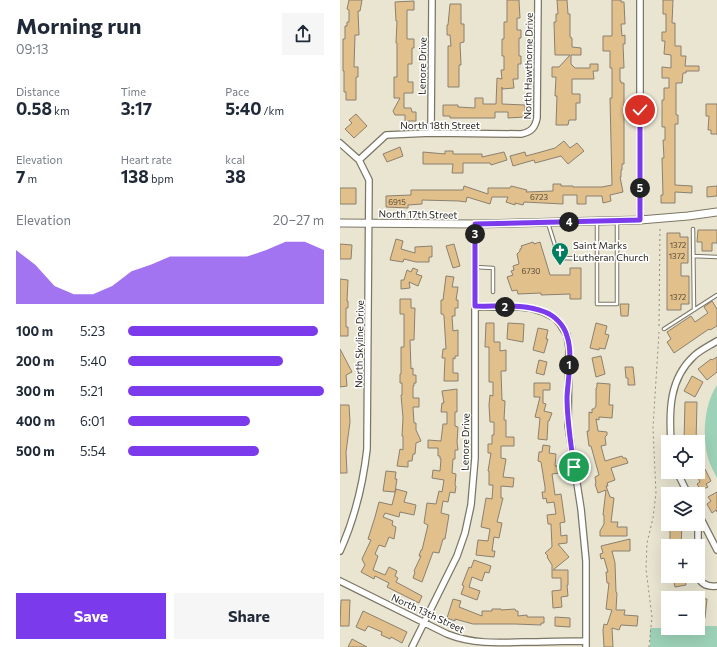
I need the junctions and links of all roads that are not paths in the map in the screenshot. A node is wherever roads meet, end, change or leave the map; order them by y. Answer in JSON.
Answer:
{"nodes":[{"id":1,"x":432,"y":0,"type":"edge"},
{"id":2,"x":538,"y":0,"type":"edge"},
{"id":3,"x":640,"y":0,"type":"edge"},
{"id":4,"x":531,"y":130,"type":"joint"},
{"id":5,"x":430,"y":133,"type":"junction"},
{"id":6,"x":340,"y":144,"type":"edge"},
{"id":7,"x":358,"y":160,"type":"junction"},
{"id":8,"x":717,"y":212,"type":"edge"},
{"id":9,"x":616,"y":220,"type":"junction"},
{"id":10,"x":640,"y":220,"type":"junction"},
{"id":11,"x":596,"y":221,"type":"junction"},
{"id":12,"x":548,"y":222,"type":"junction"},
{"id":13,"x":340,"y":223,"type":"edge"},
{"id":14,"x":370,"y":223,"type":"junction"},
{"id":15,"x":475,"y":224,"type":"junction"},
{"id":16,"x":693,"y":229,"type":"dead end"},
{"id":17,"x":693,"y":256,"type":"junction"},
{"id":18,"x":717,"y":256,"type":"edge"},
{"id":19,"x":597,"y":259,"type":"junction"},
{"id":20,"x":475,"y":267,"type":"junction"},
{"id":21,"x":493,"y":292,"type":"dead end"},
{"id":22,"x":717,"y":295,"type":"edge"},
{"id":23,"x":475,"y":306,"type":"junction"},
{"id":24,"x":694,"y":310,"type":"junction"},
{"id":25,"x":664,"y":329,"type":"dead end"},
{"id":26,"x":717,"y":341,"type":"edge"},
{"id":27,"x":671,"y":435,"type":"edge"},
{"id":28,"x":705,"y":527,"type":"edge"},
{"id":29,"x":717,"y":550,"type":"edge"},
{"id":30,"x":340,"y":551,"type":"edge"},
{"id":31,"x":340,"y":581,"type":"edge"},
{"id":32,"x":702,"y":583,"type":"edge"},
{"id":33,"x":717,"y":586,"type":"edge"},
{"id":34,"x":425,"y":622,"type":"junction"},
{"id":35,"x":586,"y":644,"type":"edge"},
{"id":36,"x":494,"y":645,"type":"edge"},
{"id":37,"x":412,"y":647,"type":"edge"}],
"edges":[{"from":1,"to":5,"type":"street","name":"Lenore Drive"},
{"from":2,"to":4,"type":"street","name":"North Hawthorne Drive"},
{"from":3,"to":10,"type":"street"},
{"from":4,"to":5,"type":"street","name":"North 18th Street"},
{"from":5,"to":7,"type":"street","name":"North 18th Street"},
{"from":6,"to":7,"type":"street","name":"North Skyline Drive"},
{"from":7,"to":14,"type":"street","name":"North Skyline Drive"},
{"from":8,"to":10,"type":"street","name":"North 17th Street"},
{"from":9,"to":10,"type":"street","name":"North 17th Street"},
{"from":9,"to":11,"type":"street","name":"North 17th Street"},
{"from":9,"to":19,"type":"lane"},
{"from":11,"to":12,"type":"street","name":"North 17th Street"},
{"from":11,"to":19,"type":"lane"},
{"from":12,"to":15,"type":"street","name":"North 17th Street"},
{"from":12,"to":19,"type":"lane"},
{"from":13,"to":14,"type":"street","name":"North 17th Street"},
{"from":14,"to":15,"type":"street","name":"North 17th Street"},
{"from":14,"to":30,"type":"street","name":"North Skyline Drive"},
{"from":15,"to":20,"type":"street","name":"Lenore Drive"},
{"from":16,"to":17,"type":"lane"},
{"from":17,"to":18,"type":"lane"},
{"from":17,"to":24,"type":"lane"},
{"from":20,"to":21,"type":"lane"},
{"from":20,"to":23,"type":"street","name":"Lenore Drive"},
{"from":22,"to":24,"type":"lane"},
{"from":23,"to":34,"type":"street","name":"Lenore Drive"},
{"from":23,"to":35,"type":"street"},
{"from":24,"to":25,"type":"lane"},
{"from":26,"to":27,"type":"street"},
{"from":28,"to":29,"type":"street"},
{"from":31,"to":34,"type":"street","name":"North 13th Street"},
{"from":32,"to":33,"type":"street"},
{"from":34,"to":36,"type":"street","name":"North 13th Street"},
{"from":34,"to":37,"type":"street","name":"Lenore Drive"},
{"from":35,"to":36,"type":"street","name":"North 13th Street"}]}
